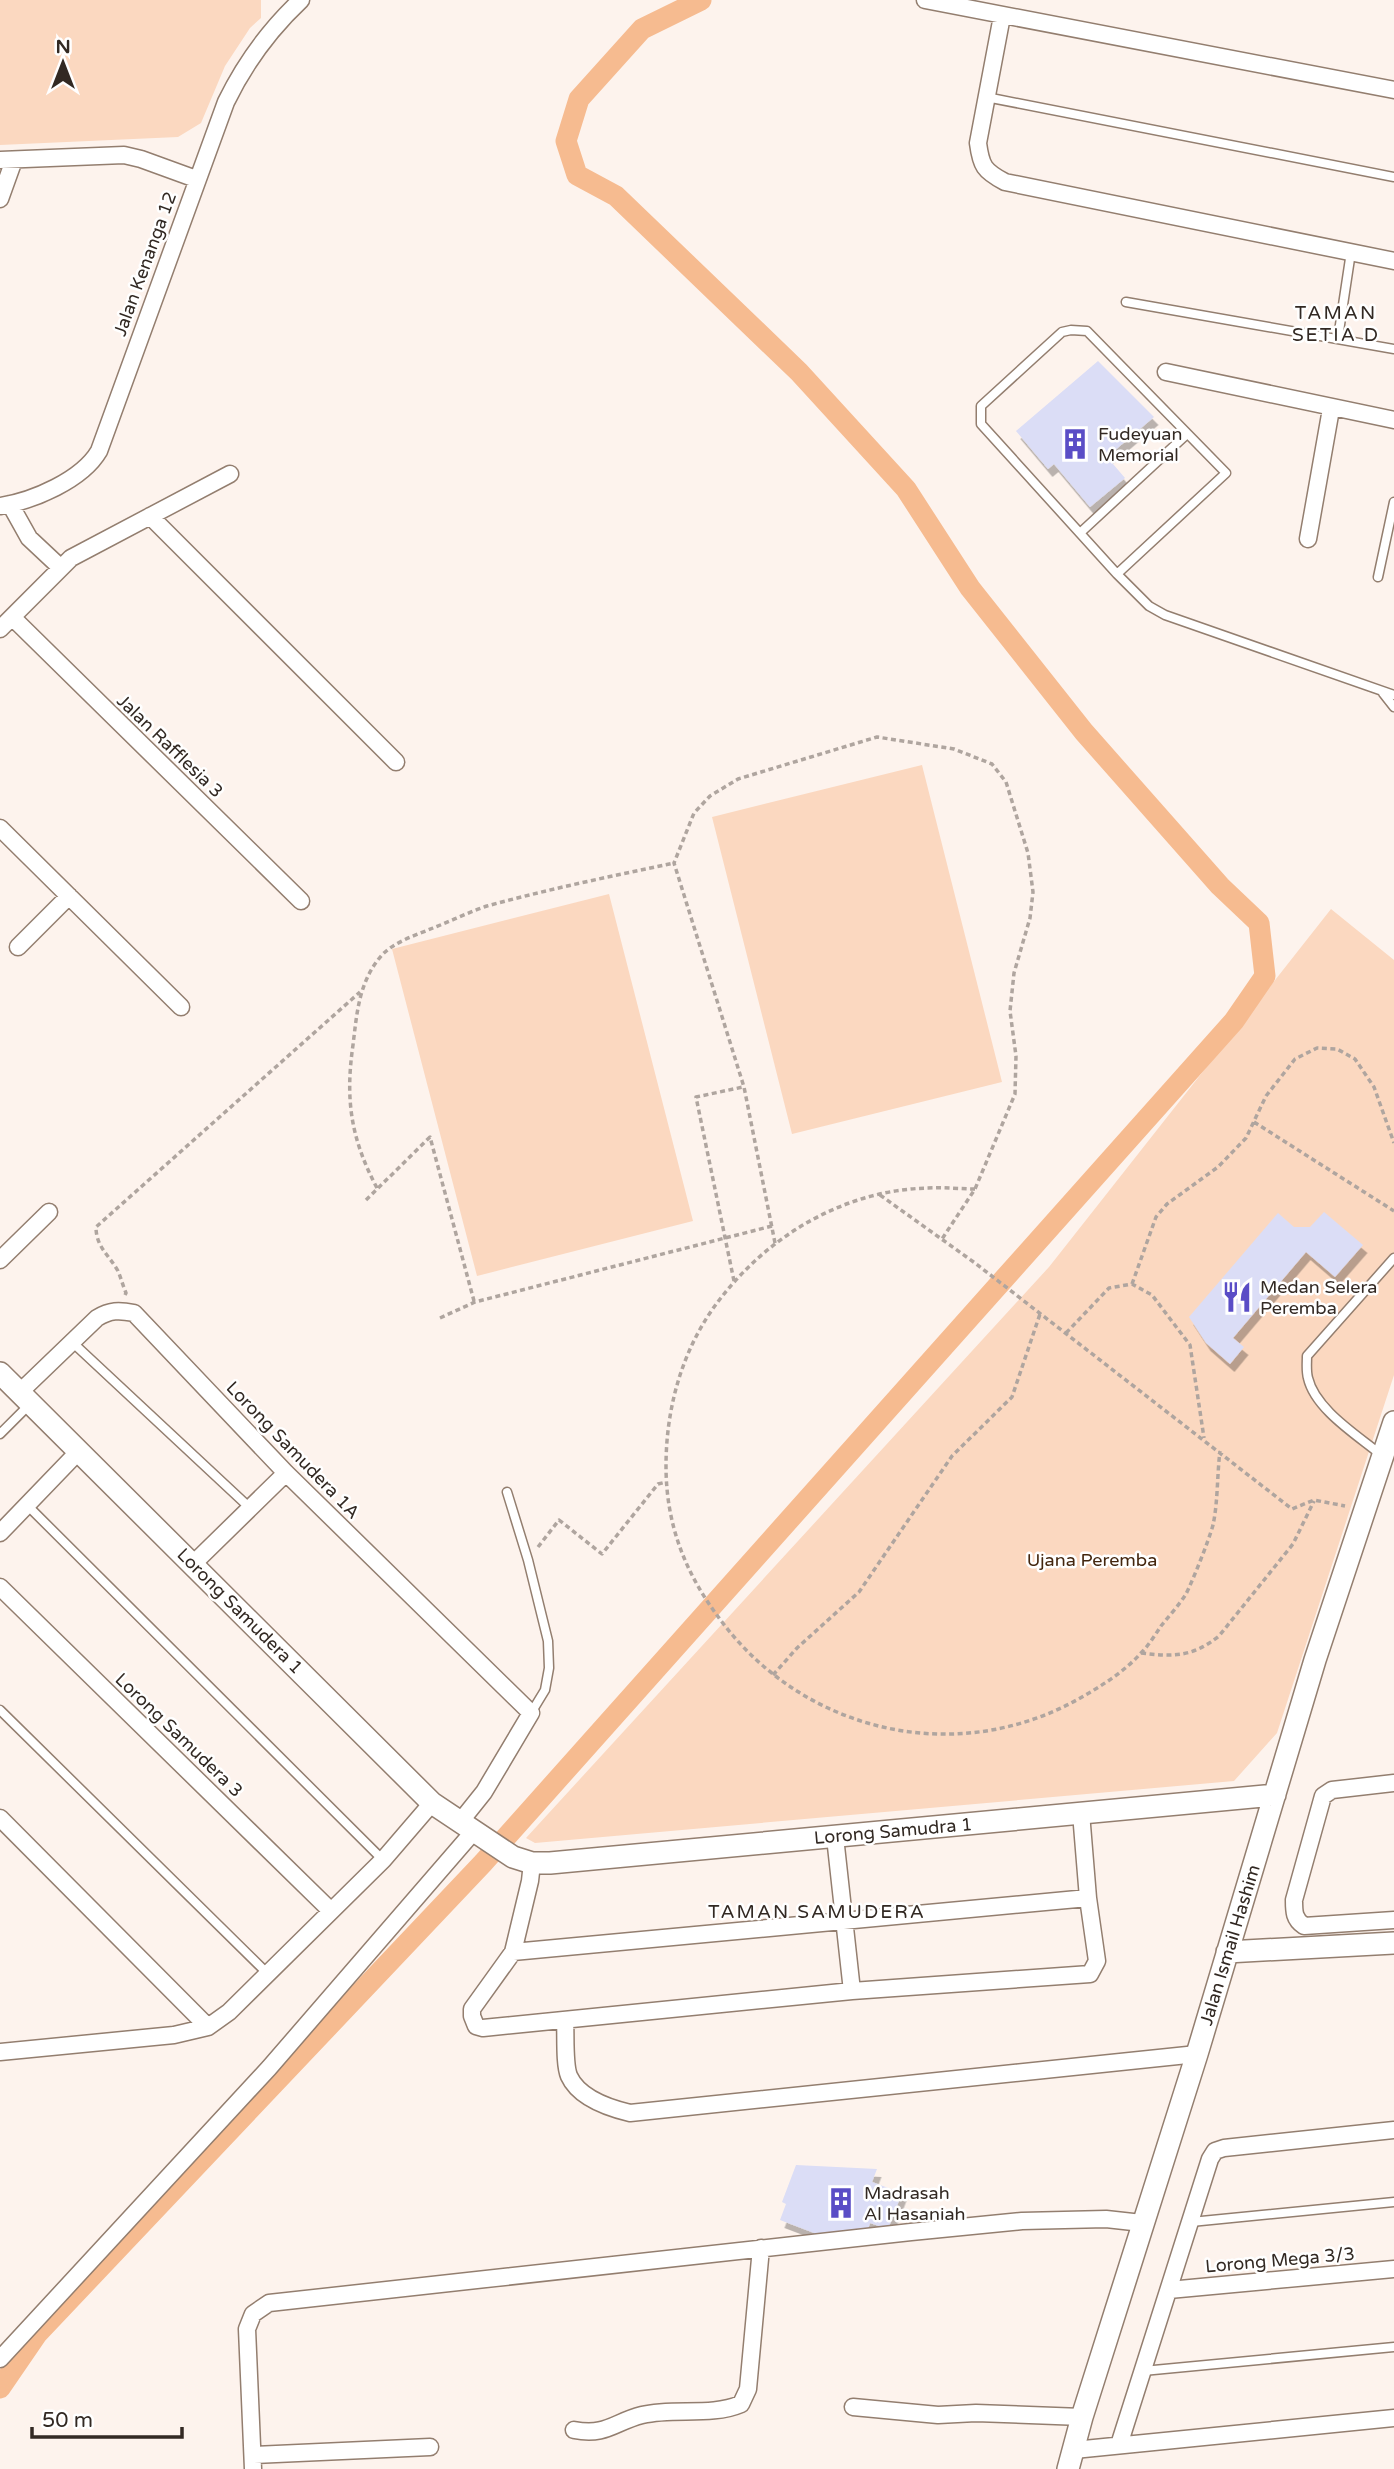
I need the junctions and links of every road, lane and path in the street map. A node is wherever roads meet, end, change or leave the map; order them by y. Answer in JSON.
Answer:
{"nodes":[{"id":1,"x":925,"y":0,"type":"edge"},
{"id":2,"x":296,"y":2,"type":"edge"},
{"id":3,"x":1002,"y":16,"type":"junction"},
{"id":4,"x":1394,"y":90,"type":"edge"},
{"id":5,"x":986,"y":97,"type":"junction"},
{"id":6,"x":7,"y":160,"type":"edge"},
{"id":7,"x":1394,"y":177,"type":"edge"},
{"id":8,"x":196,"y":179,"type":"junction"},
{"id":9,"x":0,"y":199,"type":"edge"},
{"id":10,"x":1350,"y":252,"type":"junction"},
{"id":11,"x":1394,"y":261,"type":"edge"},
{"id":12,"x":1126,"y":302,"type":"dead end"},
{"id":13,"x":1338,"y":338,"type":"junction"},
{"id":14,"x":1394,"y":349,"type":"edge"},
{"id":15,"x":1167,"y":372,"type":"dead end"},
{"id":16,"x":1331,"y":409,"type":"junction"},
{"id":17,"x":1394,"y":420,"type":"edge"},
{"id":18,"x":1186,"y":434,"type":"junction"},
{"id":19,"x":230,"y":474,"type":"dead end"},
{"id":20,"x":1394,"y":502,"type":"edge"},
{"id":21,"x":5,"y":505,"type":"edge"},
{"id":22,"x":150,"y":516,"type":"junction"},
{"id":23,"x":1080,"y":533,"type":"junction"},
{"id":24,"x":1308,"y":539,"type":"dead end"},
{"id":25,"x":61,"y":568,"type":"junction"},
{"id":26,"x":1117,"y":574,"type":"junction"},
{"id":27,"x":1378,"y":577,"type":"dead end"},
{"id":28,"x":6,"y":623,"type":"edge"},
{"id":29,"x":1383,"y":693,"type":"junction"},
{"id":30,"x":1394,"y":695,"type":"edge"},
{"id":31,"x":1394,"y":708,"type":"edge"},
{"id":32,"x":396,"y":762,"type":"dead end"},
{"id":33,"x":0,"y":828,"type":"edge"},
{"id":34,"x":674,"y":863,"type":"junction"},
{"id":35,"x":69,"y":897,"type":"junction"},
{"id":36,"x":301,"y":901,"type":"dead end"},
{"id":37,"x":18,"y":947,"type":"dead end"},
{"id":38,"x":360,"y":992,"type":"junction"},
{"id":39,"x":181,"y":1007,"type":"dead end"},
{"id":40,"x":744,"y":1087,"type":"junction"},
{"id":41,"x":1253,"y":1122,"type":"junction"},
{"id":42,"x":1394,"y":1143,"type":"edge"},
{"id":43,"x":377,"y":1188,"type":"junction"},
{"id":44,"x":975,"y":1189,"type":"junction"},
{"id":45,"x":878,"y":1194,"type":"junction"},
{"id":46,"x":366,"y":1200,"type":"dead end"},
{"id":47,"x":1394,"y":1211,"type":"edge"},
{"id":48,"x":49,"y":1212,"type":"dead end"},
{"id":49,"x":772,"y":1226,"type":"junction"},
{"id":50,"x":725,"y":1238,"type":"junction"},
{"id":51,"x":942,"y":1239,"type":"junction"},
{"id":52,"x":775,"y":1242,"type":"junction"},
{"id":53,"x":1394,"y":1258,"type":"edge"},
{"id":54,"x":0,"y":1260,"type":"edge"},
{"id":55,"x":734,"y":1281,"type":"junction"},
{"id":56,"x":1132,"y":1284,"type":"junction"},
{"id":57,"x":475,"y":1302,"type":"junction"},
{"id":58,"x":118,"y":1310,"type":"junction"},
{"id":59,"x":1040,"y":1314,"type":"junction"},
{"id":60,"x":440,"y":1318,"type":"dead end"},
{"id":61,"x":1066,"y":1334,"type":"junction"},
{"id":62,"x":72,"y":1342,"type":"junction"},
{"id":63,"x":0,"y":1373,"type":"edge"},
{"id":64,"x":25,"y":1398,"type":"junction"},
{"id":65,"x":1394,"y":1422,"type":"edge"},
{"id":66,"x":0,"y":1434,"type":"edge"},
{"id":67,"x":1204,"y":1440,"type":"junction"},
{"id":68,"x":79,"y":1451,"type":"junction"},
{"id":69,"x":1220,"y":1451,"type":"junction"},
{"id":70,"x":1383,"y":1456,"type":"junction"},
{"id":71,"x":286,"y":1474,"type":"junction"},
{"id":72,"x":666,"y":1482,"type":"junction"},
{"id":73,"x":507,"y":1492,"type":"dead end"},
{"id":74,"x":1314,"y":1500,"type":"junction"},
{"id":75,"x":27,"y":1505,"type":"junction"},
{"id":76,"x":250,"y":1507,"type":"junction"},
{"id":77,"x":1364,"y":1510,"type":"junction"},
{"id":78,"x":0,"y":1533,"type":"edge"},
{"id":79,"x":528,"y":1560,"type":"junction"},
{"id":80,"x":193,"y":1564,"type":"junction"},
{"id":81,"x":0,"y":1587,"type":"edge"},
{"id":82,"x":1141,"y":1653,"type":"junction"},
{"id":83,"x":773,"y":1675,"type":"junction"},
{"id":84,"x":0,"y":1710,"type":"edge"},
{"id":85,"x":531,"y":1713,"type":"junction"},
{"id":86,"x":1394,"y":1783,"type":"edge"},
{"id":87,"x":1275,"y":1795,"type":"junction"},
{"id":88,"x":432,"y":1802,"type":"junction"},
{"id":89,"x":1081,"y":1813,"type":"junction"},
{"id":90,"x":0,"y":1818,"type":"edge"},
{"id":91,"x":474,"y":1831,"type":"junction"},
{"id":92,"x":835,"y":1837,"type":"junction"},
{"id":93,"x":383,"y":1860,"type":"junction"},
{"id":94,"x":522,"y":1860,"type":"junction"},
{"id":95,"x":1088,"y":1898,"type":"junction"},
{"id":96,"x":331,"y":1911,"type":"junction"},
{"id":97,"x":1394,"y":1920,"type":"edge"},
{"id":98,"x":843,"y":1921,"type":"junction"},
{"id":99,"x":1394,"y":1942,"type":"edge"},
{"id":100,"x":513,"y":1952,"type":"junction"},
{"id":101,"x":1227,"y":1952,"type":"junction"},
{"id":102,"x":268,"y":1974,"type":"junction"},
{"id":103,"x":852,"y":1991,"type":"junction"},
{"id":104,"x":565,"y":2020,"type":"junction"},
{"id":105,"x":208,"y":2028,"type":"junction"},
{"id":106,"x":0,"y":2052,"type":"edge"},
{"id":107,"x":1196,"y":2054,"type":"junction"},
{"id":108,"x":1394,"y":2130,"type":"edge"},
{"id":109,"x":1394,"y":2202,"type":"edge"},
{"id":110,"x":1191,"y":2222,"type":"junction"},
{"id":111,"x":1142,"y":2223,"type":"junction"},
{"id":112,"x":761,"y":2248,"type":"junction"},
{"id":113,"x":1394,"y":2269,"type":"edge"},
{"id":114,"x":1169,"y":2290,"type":"junction"},
{"id":115,"x":1394,"y":2347,"type":"edge"},
{"id":116,"x":0,"y":2359,"type":"edge"},
{"id":117,"x":1143,"y":2371,"type":"junction"},
{"id":118,"x":853,"y":2407,"type":"dead end"},
{"id":119,"x":1082,"y":2417,"type":"junction"},
{"id":120,"x":1394,"y":2418,"type":"edge"},
{"id":121,"x":1394,"y":2425,"type":"edge"},
{"id":122,"x":574,"y":2430,"type":"dead end"},
{"id":123,"x":1119,"y":2445,"type":"junction"},
{"id":124,"x":430,"y":2447,"type":"dead end"},
{"id":125,"x":1071,"y":2460,"type":"edge"},
{"id":126,"x":253,"y":2462,"type":"edge"}],
"edges":[{"from":1,"to":3,"type":"street"},
{"from":2,"to":8,"type":"street","name":"Jalan Kenanga 12"},
{"from":3,"to":4,"type":"street"},
{"from":3,"to":5,"type":"street"},
{"from":5,"to":7,"type":"lane"},
{"from":5,"to":10,"type":"street"},
{"from":6,"to":8,"type":"street"},
{"from":6,"to":9,"type":"street"},
{"from":8,"to":21,"type":"street","name":"Jalan Kenanga 12"},
{"from":10,"to":11,"type":"street"},
{"from":10,"to":13,"type":"lane"},
{"from":12,"to":13,"type":"lane"},
{"from":13,"to":14,"type":"lane"},
{"from":15,"to":16,"type":"street"},
{"from":16,"to":17,"type":"street"},
{"from":16,"to":24,"type":"street"},
{"from":18,"to":23,"type":"lane"},
{"from":18,"to":23,"type":"lane"},
{"from":18,"to":26,"type":"lane"},
{"from":19,"to":22,"type":"street"},
{"from":20,"to":27,"type":"lane"},
{"from":21,"to":25,"type":"street"},
{"from":22,"to":25,"type":"street"},
{"from":22,"to":32,"type":"street"},
{"from":23,"to":26,"type":"lane"},
{"from":25,"to":28,"type":"street"},
{"from":26,"to":29,"type":"lane"},
{"from":28,"to":36,"type":"street","name":"Jalan Rafflesia 3"},
{"from":29,"to":30,"type":"lane"},
{"from":29,"to":31,"type":"lane"},
{"from":33,"to":35,"type":"street"},
{"from":34,"to":38,"type":"path"},
{"from":34,"to":40,"type":"path"},
{"from":34,"to":44,"type":"path"},
{"from":35,"to":37,"type":"street"},
{"from":35,"to":39,"type":"street"},
{"from":38,"to":43,"type":"path"},
{"from":38,"to":58,"type":"path"},
{"from":40,"to":49,"type":"path"},
{"from":40,"to":50,"type":"path"},
{"from":41,"to":42,"type":"path"},
{"from":41,"to":47,"type":"path"},
{"from":41,"to":56,"type":"path"},
{"from":43,"to":46,"type":"path"},
{"from":43,"to":57,"type":"path"},
{"from":44,"to":45,"type":"path"},
{"from":44,"to":51,"type":"path"},
{"from":45,"to":51,"type":"path"},
{"from":45,"to":52,"type":"path"},
{"from":48,"to":54,"type":"street"},
{"from":49,"to":50,"type":"path"},
{"from":49,"to":52,"type":"path"},
{"from":50,"to":55,"type":"path"},
{"from":50,"to":57,"type":"path"},
{"from":51,"to":59,"type":"path"},
{"from":52,"to":55,"type":"path"},
{"from":53,"to":70,"type":"lane"},
{"from":55,"to":72,"type":"path"},
{"from":56,"to":61,"type":"path"},
{"from":56,"to":67,"type":"path"},
{"from":57,"to":60,"type":"path"},
{"from":58,"to":62,"type":"street"},
{"from":58,"to":71,"type":"street","name":"Lorong Samudera 1A"},
{"from":59,"to":61,"type":"path"},
{"from":59,"to":83,"type":"path"},
{"from":61,"to":67,"type":"path"},
{"from":62,"to":64,"type":"street"},
{"from":62,"to":76,"type":"lane"},
{"from":63,"to":64,"type":"street","name":"Lorong Samudera 1"},
{"from":64,"to":66,"type":"lane"},
{"from":64,"to":68,"type":"street","name":"Lorong Samudera 1"},
{"from":65,"to":70,"type":"street","name":"Jalan Ismail Hashim"},
{"from":67,"to":69,"type":"path"},
{"from":68,"to":75,"type":"street"},
{"from":68,"to":80,"type":"street","name":"Lorong Samudera 1"},
{"from":69,"to":74,"type":"path"},
{"from":69,"to":82,"type":"path"},
{"from":70,"to":77,"type":"street","name":"Jalan Ismail Hashim"},
{"from":71,"to":76,"type":"street"},
{"from":71,"to":85,"type":"street","name":"Lorong Samudera 1A"},
{"from":72,"to":79,"type":"path"},
{"from":72,"to":83,"type":"path"},
{"from":73,"to":79,"type":"lane"},
{"from":74,"to":77,"type":"path"},
{"from":74,"to":82,"type":"path"},
{"from":75,"to":78,"type":"street"},
{"from":75,"to":93,"type":"lane"},
{"from":76,"to":80,"type":"street"},
{"from":77,"to":87,"type":"street","name":"Jalan Ismail Hashim"},
{"from":79,"to":85,"type":"lane"},
{"from":80,"to":88,"type":"street","name":"Lorong Samudera 1"},
{"from":81,"to":96,"type":"street","name":"Lorong Samudera 3"},
{"from":82,"to":83,"type":"path"},
{"from":84,"to":102,"type":"lane"},
{"from":85,"to":91,"type":"street"},
{"from":86,"to":97,"type":"street"},
{"from":87,"to":89,"type":"street","name":"Lorong Samudra 1"},
{"from":87,"to":101,"type":"street","name":"Jalan Ismail Hashim"},
{"from":88,"to":91,"type":"street","name":"Lorong Samudera 1"},
{"from":88,"to":93,"type":"street"},
{"from":89,"to":92,"type":"street","name":"Lorong Samudra 1"},
{"from":89,"to":95,"type":"street"},
{"from":90,"to":105,"type":"street"},
{"from":91,"to":94,"type":"street","name":"Lorong Samudera 1"},
{"from":91,"to":116,"type":"street"},
{"from":92,"to":94,"type":"street","name":"Lorong Samudra 1"},
{"from":92,"to":98,"type":"street"},
{"from":93,"to":96,"type":"street"},
{"from":94,"to":100,"type":"street"},
{"from":95,"to":98,"type":"street"},
{"from":95,"to":103,"type":"street"},
{"from":96,"to":102,"type":"street"},
{"from":98,"to":100,"type":"street"},
{"from":98,"to":103,"type":"street"},
{"from":99,"to":101,"type":"street"},
{"from":100,"to":104,"type":"street"},
{"from":101,"to":107,"type":"street","name":"Jalan Ismail Hashim"},
{"from":102,"to":105,"type":"street"},
{"from":103,"to":104,"type":"street"},
{"from":104,"to":107,"type":"street"},
{"from":105,"to":106,"type":"street"},
{"from":107,"to":111,"type":"street","name":"Jalan Ismail Hashim"},
{"from":108,"to":110,"type":"street"},
{"from":109,"to":110,"type":"lane"},
{"from":110,"to":114,"type":"street"},
{"from":111,"to":112,"type":"street"},
{"from":111,"to":119,"type":"street","name":"Jalan Ismail Hashim"},
{"from":112,"to":122,"type":"street"},
{"from":112,"to":126,"type":"street"},
{"from":113,"to":114,"type":"street","name":"Lorong Mega 3/3"},
{"from":114,"to":117,"type":"street"},
{"from":115,"to":117,"type":"lane"},
{"from":117,"to":123,"type":"street"},
{"from":118,"to":119,"type":"street"},
{"from":119,"to":125,"type":"street","name":"Jalan Ismail Hashim"},
{"from":120,"to":121,"type":"lane"},
{"from":120,"to":123,"type":"street"},
{"from":123,"to":125,"type":"street"},
{"from":124,"to":126,"type":"street"}]}
